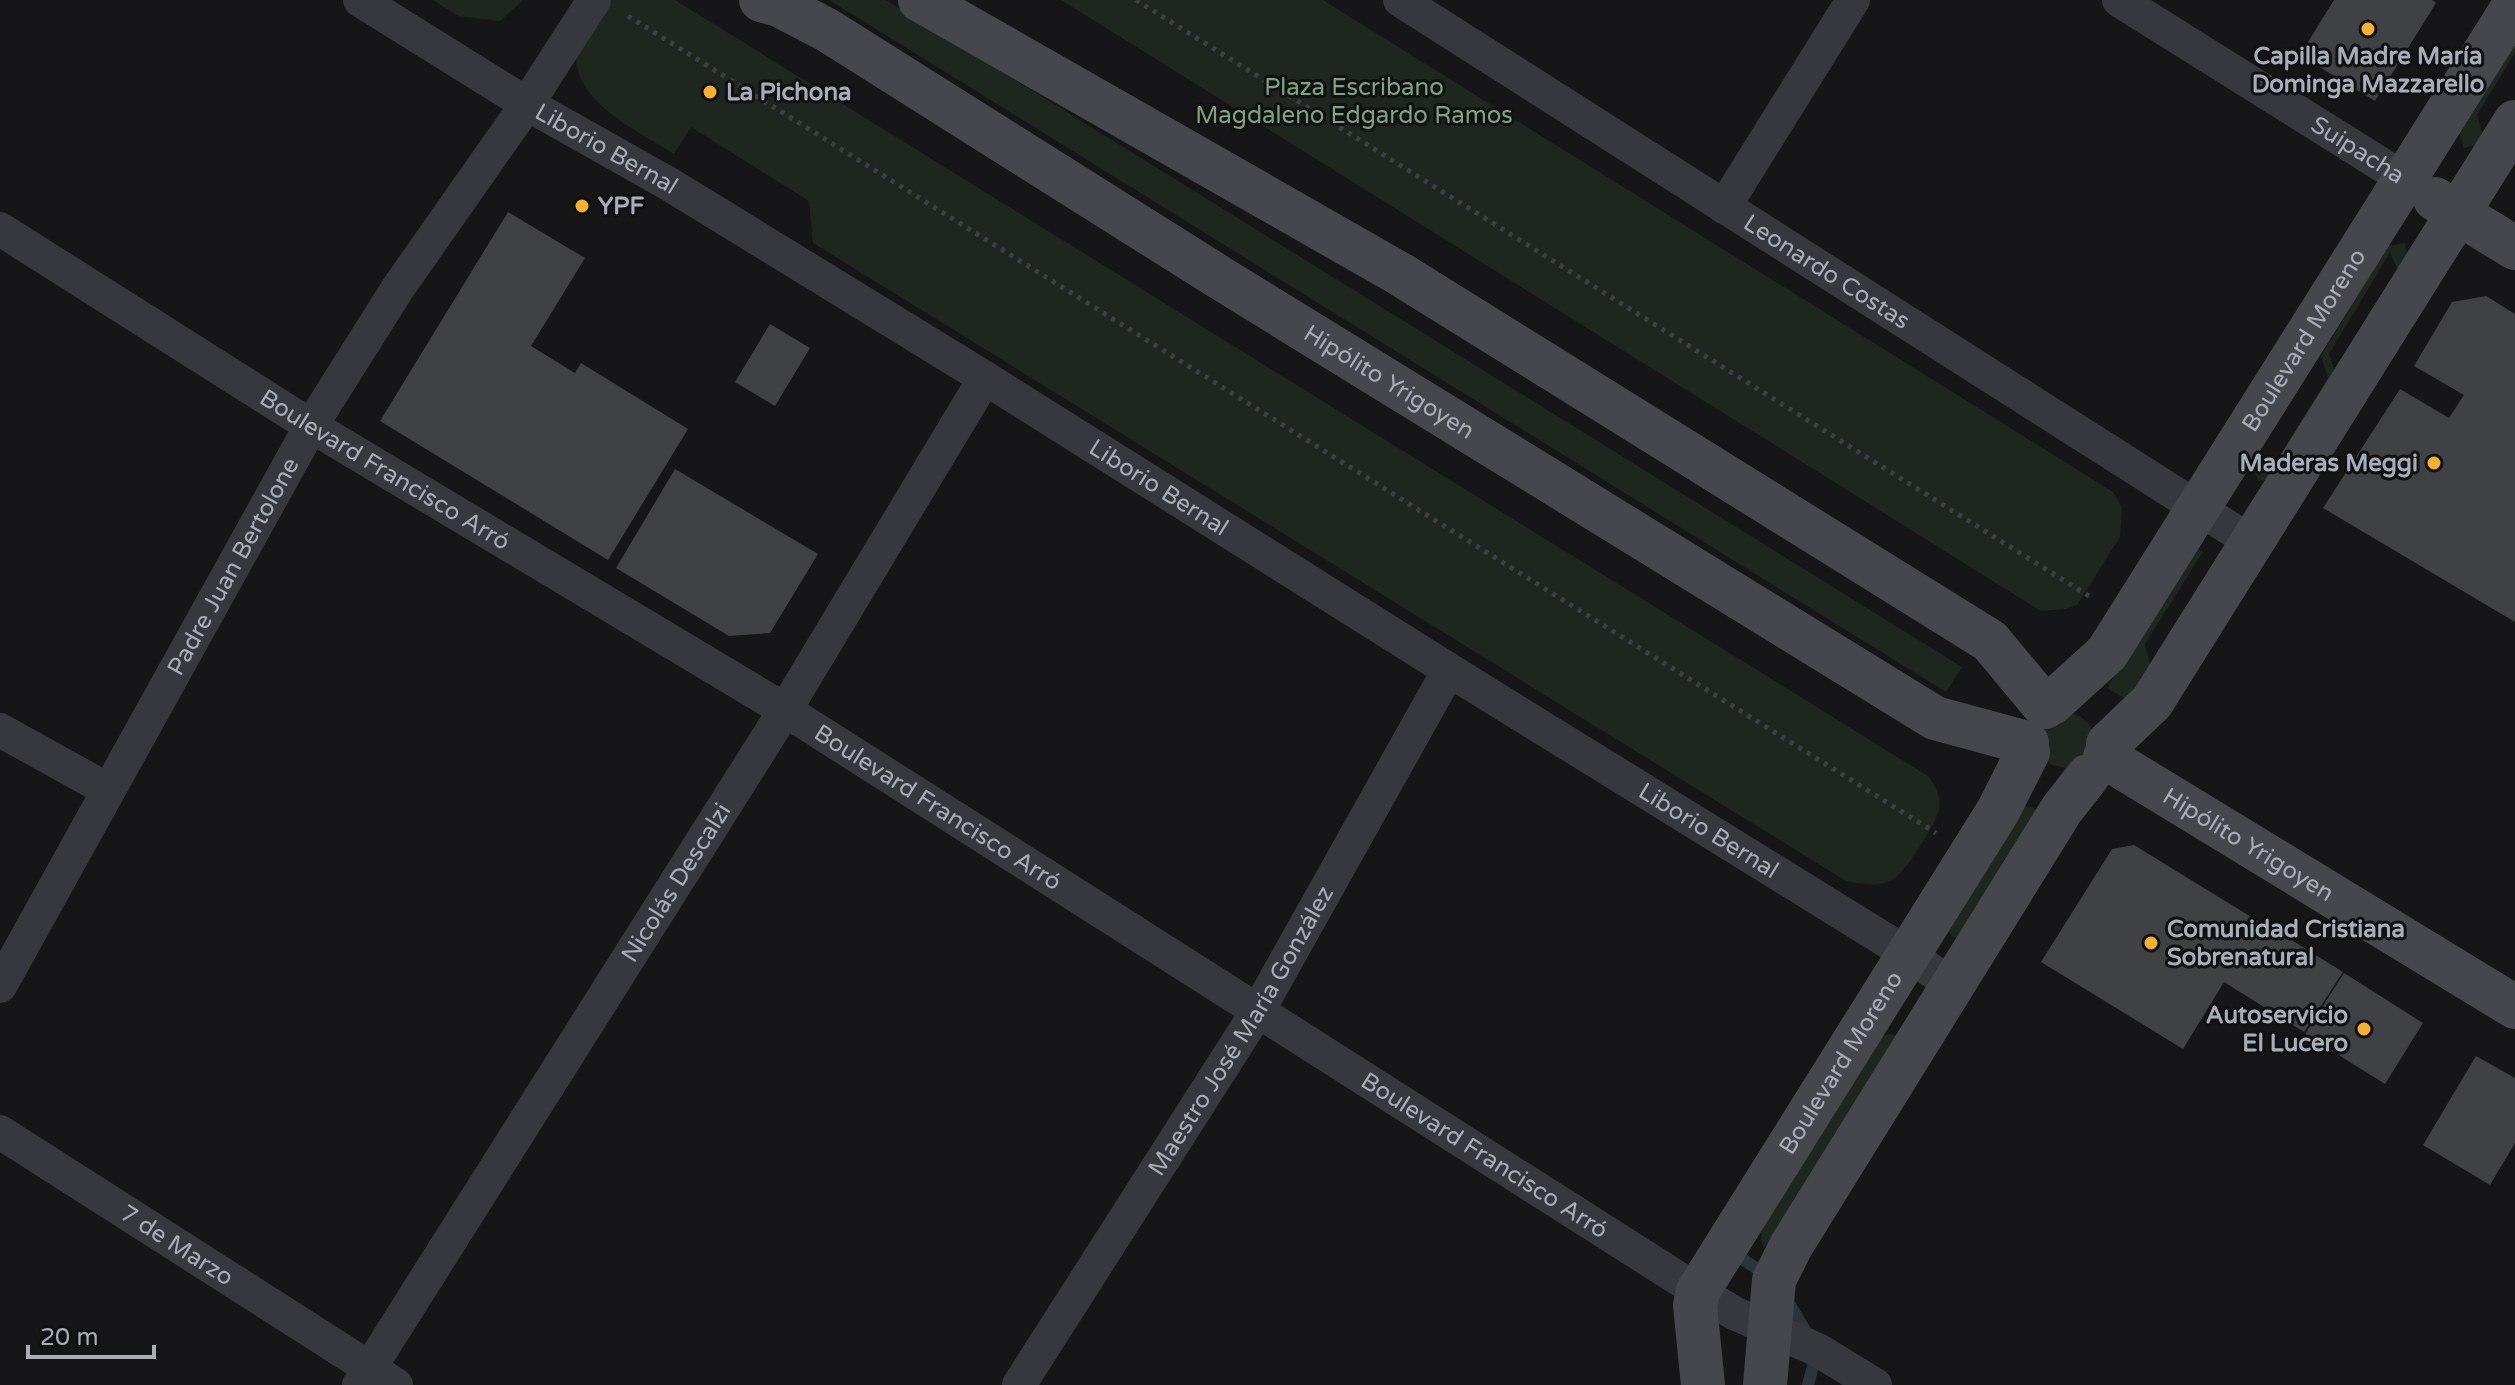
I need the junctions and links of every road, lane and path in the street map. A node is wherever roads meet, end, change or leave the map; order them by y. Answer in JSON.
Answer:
{"nodes":[{"id":1,"x":360,"y":0,"type":"edge"},
{"id":2,"x":594,"y":0,"type":"edge"},
{"id":3,"x":761,"y":0,"type":"edge"},
{"id":4,"x":920,"y":0,"type":"edge"},
{"id":5,"x":1136,"y":0,"type":"edge"},
{"id":6,"x":1400,"y":0,"type":"edge"},
{"id":7,"x":1853,"y":0,"type":"edge"},
{"id":8,"x":2119,"y":0,"type":"edge"},
{"id":9,"x":2515,"y":4,"type":"edge"},
{"id":10,"x":626,"y":15,"type":"dead end"},
{"id":11,"x":527,"y":104,"type":"junction"},
{"id":12,"x":2515,"y":122,"type":"edge"},
{"id":13,"x":2406,"y":180,"type":"junction"},
{"id":14,"x":1724,"y":207,"type":"junction"},
{"id":15,"x":2458,"y":213,"type":"junction"},
{"id":16,"x":0,"y":229,"type":"edge"},
{"id":17,"x":2515,"y":248,"type":"edge"},
{"id":18,"x":985,"y":378,"type":"junction"},
{"id":19,"x":311,"y":426,"type":"junction"},
{"id":20,"x":2199,"y":508,"type":"junction"},
{"id":21,"x":2253,"y":543,"type":"junction"},
{"id":22,"x":2128,"y":620,"type":"junction"},
{"id":23,"x":1449,"y":670,"type":"junction"},
{"id":24,"x":785,"y":710,"type":"junction"},
{"id":25,"x":2038,"y":726,"type":"junction"},
{"id":26,"x":0,"y":730,"type":"edge"},
{"id":27,"x":2101,"y":759,"type":"junction"},
{"id":28,"x":108,"y":790,"type":"junction"},
{"id":29,"x":1971,"y":855,"type":"junction"},
{"id":30,"x":1908,"y":954,"type":"junction"},
{"id":31,"x":0,"y":986,"type":"edge"},
{"id":32,"x":1953,"y":986,"type":"junction"},
{"id":33,"x":2515,"y":1007,"type":"edge"},
{"id":34,"x":1259,"y":1009,"type":"junction"},
{"id":35,"x":0,"y":1132,"type":"edge"},
{"id":36,"x":1698,"y":1291,"type":"junction"},
{"id":37,"x":1769,"y":1327,"type":"junction"},
{"id":38,"x":375,"y":1379,"type":"edge"},
{"id":39,"x":1707,"y":1379,"type":"edge"},
{"id":40,"x":1019,"y":1385,"type":"edge"},
{"id":41,"x":1765,"y":1385,"type":"edge"},
{"id":42,"x":1875,"y":1385,"type":"edge"}],
"edges":[{"from":1,"to":11,"type":"street","name":"Liborio Bernal"},
{"from":2,"to":11,"type":"street","name":"Padre Juan Bertolone"},
{"from":3,"to":25,"type":"main road","name":"Hipólito Yrigoyen"},
{"from":4,"to":25,"type":"main road","name":"Hipólito Yrigoyen"},
{"from":5,"to":22,"type":"path"},
{"from":6,"to":14,"type":"street","name":"Leonardo Costas"},
{"from":7,"to":14,"type":"street"},
{"from":8,"to":13,"type":"street","name":"Suipacha"},
{"from":9,"to":13,"type":"main road","name":"Boulevard Moreno"},
{"from":10,"to":29,"type":"path"},
{"from":11,"to":18,"type":"street","name":"Liborio Bernal"},
{"from":11,"to":19,"type":"street","name":"Padre Juan Bertolone"},
{"from":12,"to":15,"type":"main road"},
{"from":13,"to":15,"type":"main road","name":"Suipacha"},
{"from":13,"to":20,"type":"main road","name":"Boulevard Moreno"},
{"from":14,"to":20,"type":"street","name":"Leonardo Costas"},
{"from":15,"to":17,"type":"main road","name":"Suipacha"},
{"from":15,"to":21,"type":"main road"},
{"from":16,"to":19,"type":"street","name":"Boulevard Francisco Arró"},
{"from":18,"to":23,"type":"street","name":"Liborio Bernal"},
{"from":18,"to":24,"type":"street","name":"Nicolás Descalzi"},
{"from":19,"to":24,"type":"street","name":"Boulevard Francisco Arró"},
{"from":19,"to":28,"type":"street","name":"Padre Juan Bertolone"},
{"from":20,"to":21,"type":"street","name":"Leonardo Costas"},
{"from":20,"to":22,"type":"main road","name":"Boulevard Moreno"},
{"from":21,"to":27,"type":"main road"},
{"from":22,"to":25,"type":"main road","name":"Boulevard Moreno"},
{"from":23,"to":30,"type":"street","name":"Liborio Bernal"},
{"from":23,"to":34,"type":"street","name":"Maestro José María González"},
{"from":24,"to":34,"type":"street","name":"Boulevard Francisco Arró"},
{"from":24,"to":38,"type":"street","name":"Nicolás Descalzi"},
{"from":25,"to":27,"type":"main road","name":"Hipólito Yrigoyen"},
{"from":25,"to":27,"type":"main road","name":"Hipólito Yrigoyen"},
{"from":25,"to":29,"type":"main road","name":"Boulevard Moreno"},
{"from":26,"to":28,"type":"street"},
{"from":27,"to":32,"type":"main road"},
{"from":27,"to":33,"type":"main road","name":"Hipólito Yrigoyen"},
{"from":28,"to":31,"type":"street","name":"Padre Juan Bertolone"},
{"from":29,"to":30,"type":"main road","name":"Boulevard Moreno"},
{"from":30,"to":32,"type":"street","name":"Liborio Bernal"},
{"from":30,"to":36,"type":"main road","name":"Boulevard Moreno"},
{"from":32,"to":37,"type":"main road"},
{"from":34,"to":36,"type":"street","name":"Boulevard Francisco Arró"},
{"from":34,"to":40,"type":"street","name":"Maestro José María González"},
{"from":35,"to":38,"type":"street","name":"7 de Marzo"},
{"from":36,"to":37,"type":"street","name":"Boulevard Francisco Arró"},
{"from":36,"to":39,"type":"main road"},
{"from":37,"to":41,"type":"main road"},
{"from":37,"to":42,"type":"street","name":"Boulevard Francisco Arró"}]}
